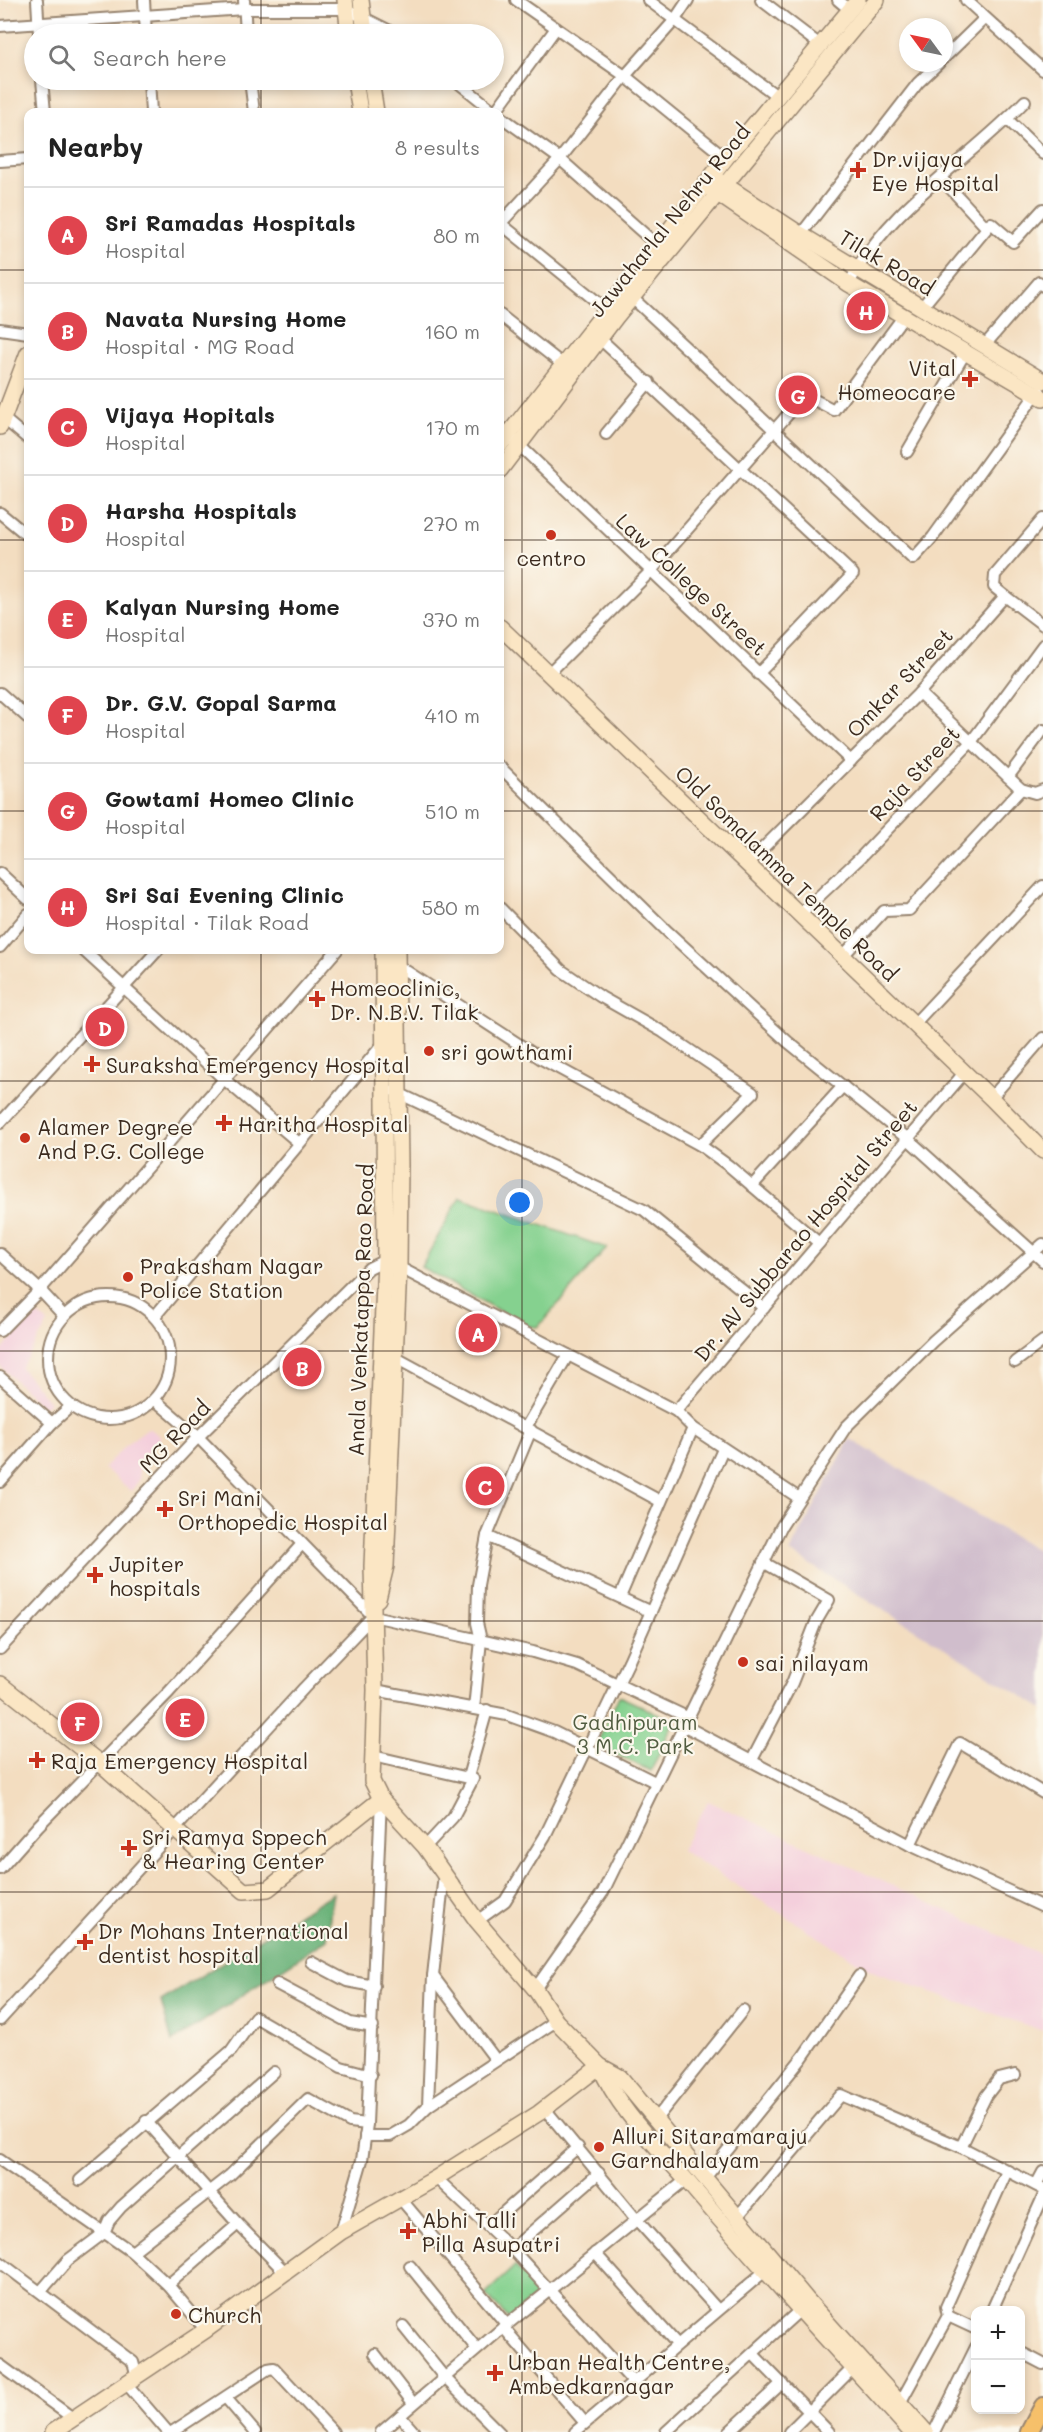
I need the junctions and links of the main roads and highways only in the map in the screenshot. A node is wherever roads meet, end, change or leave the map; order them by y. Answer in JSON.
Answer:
{"nodes":[{"id":1,"x":361,"y":0,"type":"edge"},
{"id":2,"x":876,"y":0,"type":"edge"},
{"id":3,"x":849,"y":3,"type":"edge"},
{"id":4,"x":346,"y":4,"type":"edge"},
{"id":5,"x":348,"y":24,"type":"edge"},
{"id":6,"x":363,"y":24,"type":"edge"},
{"id":7,"x":357,"y":90,"type":"edge"},
{"id":8,"x":373,"y":90,"type":"edge"},
{"id":9,"x":359,"y":108,"type":"edge"},
{"id":10,"x":375,"y":108,"type":"edge"},
{"id":11,"x":715,"y":186,"type":"junction"},
{"id":12,"x":796,"y":241,"type":"junction"},
{"id":13,"x":627,"y":293,"type":"junction"},
{"id":14,"x":595,"y":334,"type":"junction"},
{"id":15,"x":24,"y":364,"type":"edge"},
{"id":16,"x":1041,"y":391,"type":"edge"},
{"id":17,"x":2,"y":423,"type":"edge"},
{"id":18,"x":504,"y":433,"type":"edge"},
{"id":19,"x":504,"y":464,"type":"edge"},
{"id":20,"x":504,"y":631,"type":"edge"},
{"id":21,"x":382,"y":954,"type":"edge"},
{"id":22,"x":397,"y":957,"type":"edge"},
{"id":23,"x":1043,"y":1151,"type":"edge"},
{"id":24,"x":392,"y":1264,"type":"junction"},
{"id":25,"x":373,"y":1616,"type":"junction"},
{"id":26,"x":0,"y":1684,"type":"edge"},
{"id":27,"x":381,"y":1799,"type":"junction"},
{"id":28,"x":600,"y":2066,"type":"junction"},
{"id":29,"x":1043,"y":2406,"type":"edge"},
{"id":30,"x":53,"y":2432,"type":"edge"},
{"id":31,"x":911,"y":2432,"type":"edge"},
{"id":32,"x":926,"y":2432,"type":"edge"},
{"id":33,"x":1029,"y":2432,"type":"edge"}],
"edges":[{"from":1,"to":6,"type":"main road"},
{"from":2,"to":11,"type":"main road","name":"Jawaharlal Nehru Road"},
{"from":3,"to":11,"type":"main road","name":"Jawaharlal Nehru Road"},
{"from":4,"to":5,"type":"main road"},
{"from":7,"to":9,"type":"main road"},
{"from":8,"to":10,"type":"main road"},
{"from":11,"to":12,"type":"main road","name":"Tilak Road"},
{"from":11,"to":13,"type":"main road","name":"Jawaharlal Nehru Road"},
{"from":11,"to":13,"type":"main road","name":"Jawaharlal Nehru Road"},
{"from":12,"to":16,"type":"main road","name":"Tilak Road"},
{"from":12,"to":16,"type":"main road","name":"Tilak Road"},
{"from":13,"to":14,"type":"main road","name":"Jawaharlal Nehru Road"},
{"from":13,"to":14,"type":"main road","name":"Jawaharlal Nehru Road"},
{"from":14,"to":18,"type":"main road","name":"Jawaharlal Nehru Road"},
{"from":14,"to":19,"type":"main road","name":"Jawaharlal Nehru Road"},
{"from":15,"to":17,"type":"main road"},
{"from":20,"to":23,"type":"main road","name":"Old Somalamma Temple Road"},
{"from":21,"to":24,"type":"main road","name":"Anala Venkatappa Rao Road"},
{"from":22,"to":24,"type":"main road","name":"Anala Venkatappa Rao Road"},
{"from":24,"to":25,"type":"main road","name":"Anala Venkatappa Rao Road"},
{"from":24,"to":25,"type":"main road","name":"Anala Venkatappa Rao Road"},
{"from":25,"to":27,"type":"main road"},
{"from":26,"to":27,"type":"main road"},
{"from":27,"to":28,"type":"main road"},
{"from":28,"to":30,"type":"main road"},
{"from":28,"to":31,"type":"main road"},
{"from":28,"to":32,"type":"main road"},
{"from":29,"to":33,"type":"main road"}]}
